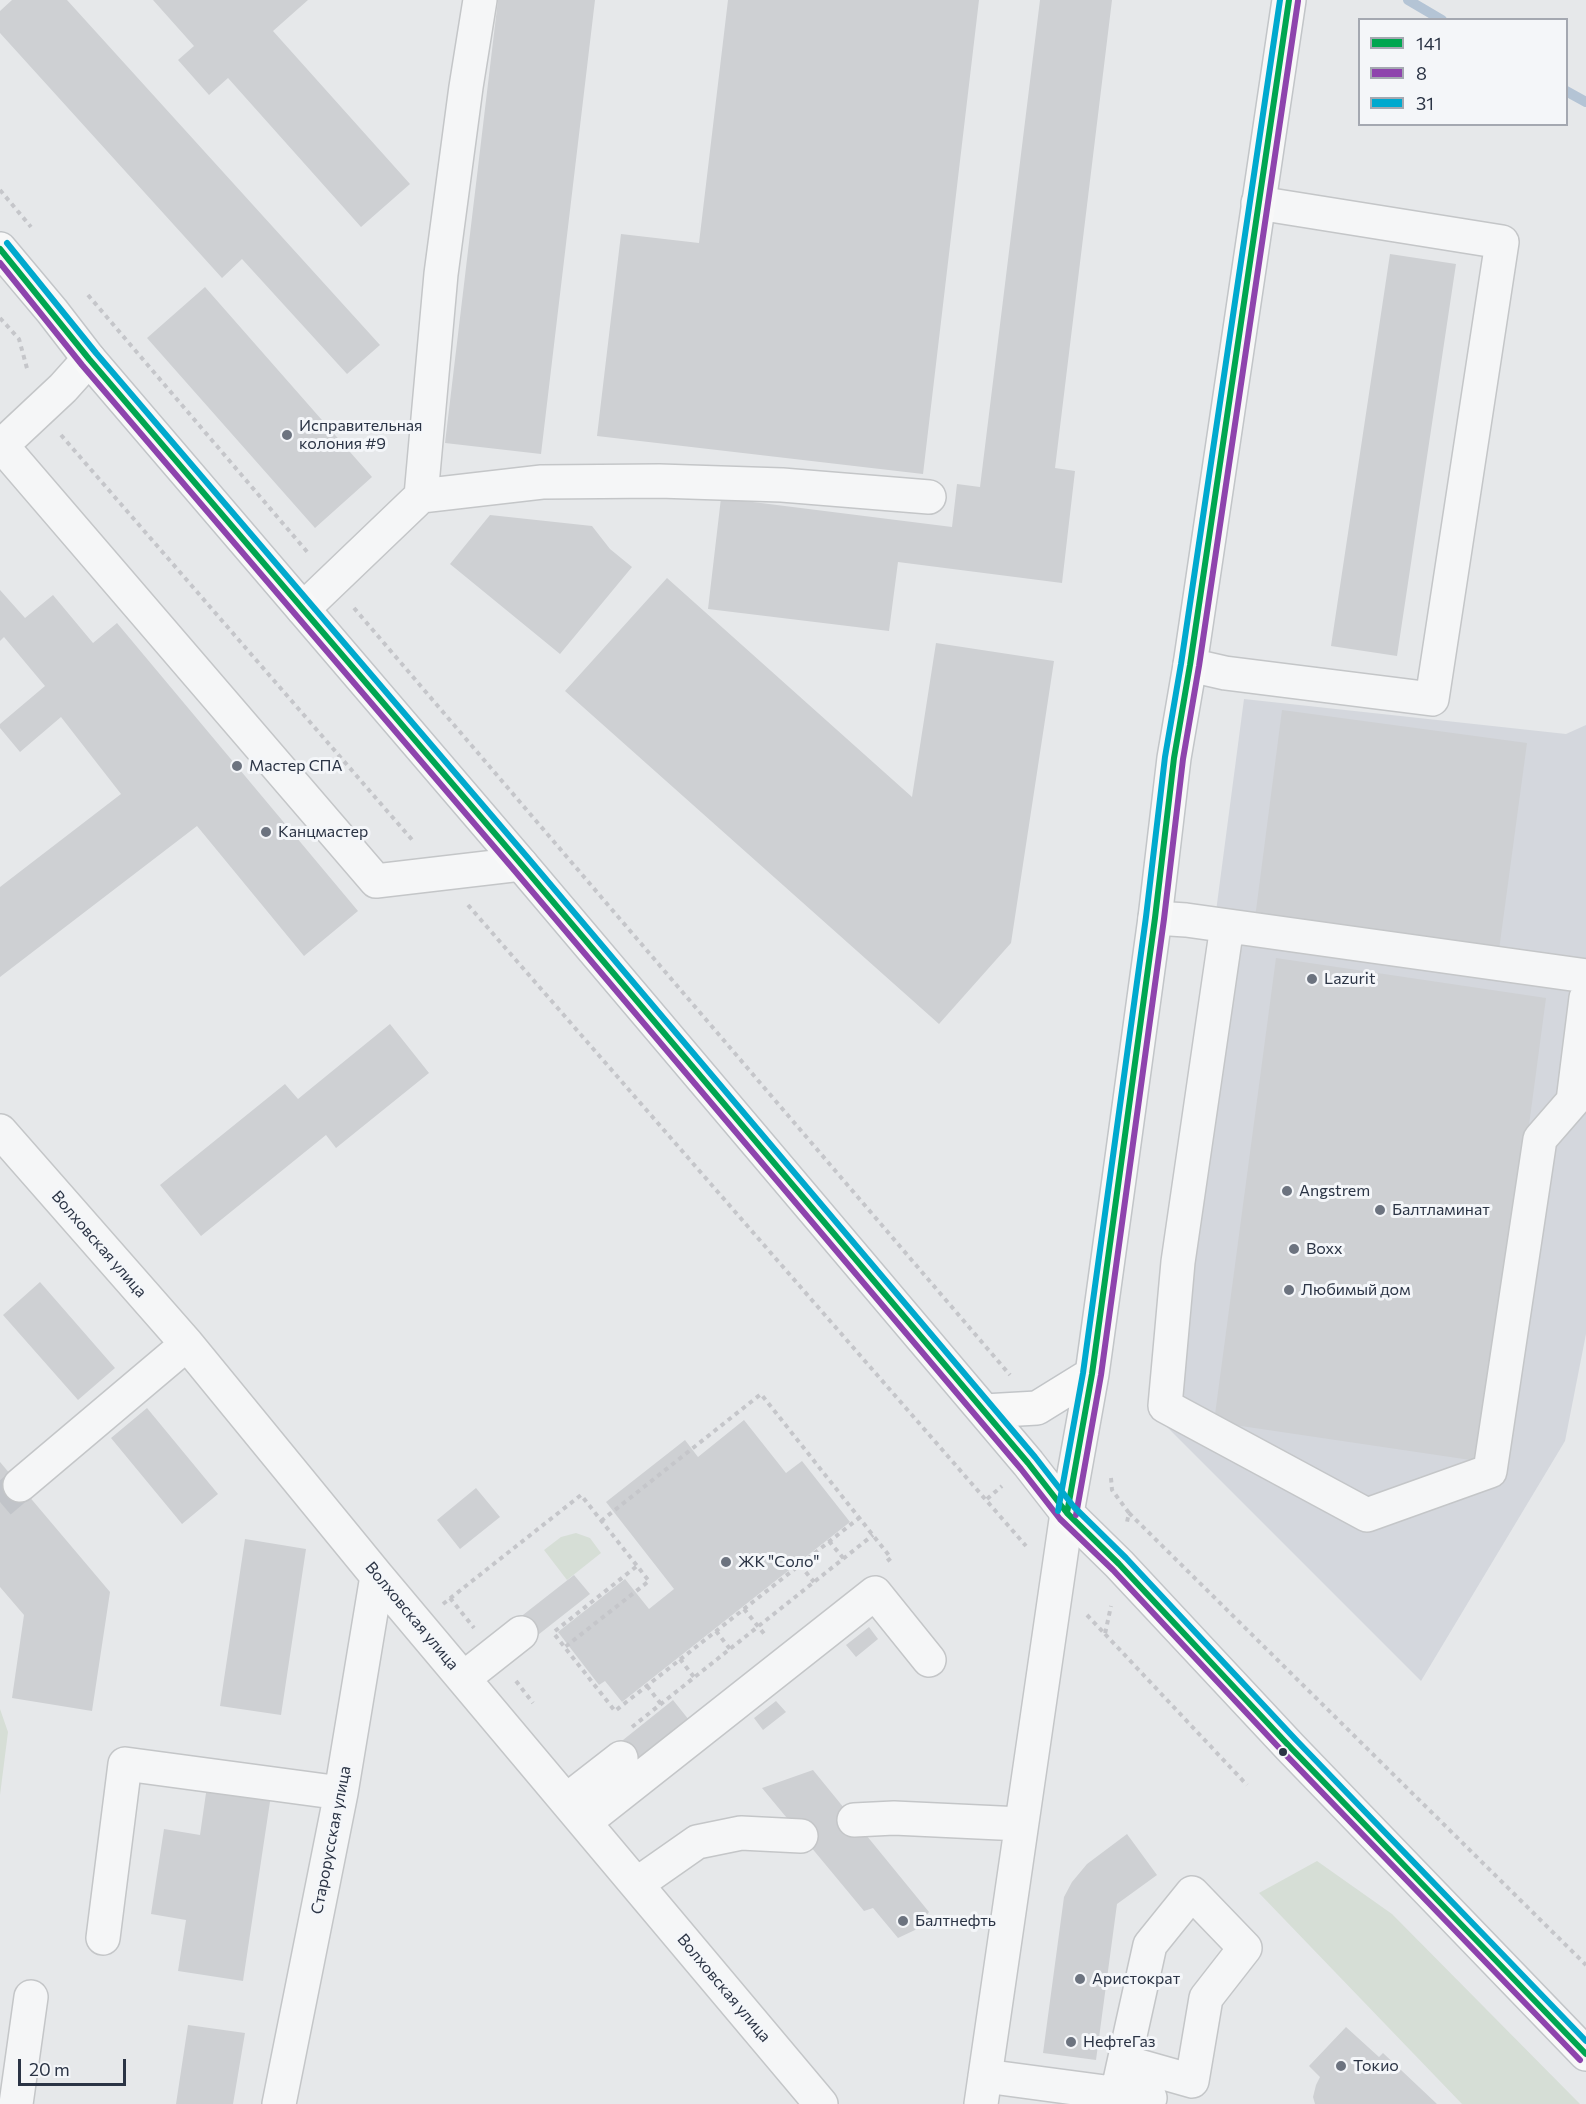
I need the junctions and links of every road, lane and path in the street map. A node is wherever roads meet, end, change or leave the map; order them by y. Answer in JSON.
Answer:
{"nodes":[{"id":1,"x":480,"y":0,"type":"edge"},
{"id":2,"x":1288,"y":0,"type":"edge"},
{"id":3,"x":1258,"y":203,"type":"junction"},
{"id":4,"x":0,"y":249,"type":"edge"},
{"id":5,"x":0,"y":318,"type":"edge"},
{"id":6,"x":89,"y":359,"type":"junction"},
{"id":7,"x":39,"y":410,"type":"junction"},
{"id":8,"x":1,"y":447,"type":"edge"},
{"id":9,"x":421,"y":496,"type":"junction"},
{"id":10,"x":929,"y":497,"type":"dead end"},
{"id":11,"x":303,"y":609,"type":"junction"},
{"id":12,"x":1190,"y":664,"type":"junction"},
{"id":13,"x":521,"y":864,"type":"junction"},
{"id":14,"x":441,"y":874,"type":"junction"},
{"id":15,"x":1155,"y":918,"type":"junction"},
{"id":16,"x":1227,"y":926,"type":"junction"},
{"id":17,"x":1586,"y":976,"type":"edge"},
{"id":18,"x":1586,"y":998,"type":"edge"},
{"id":19,"x":0,"y":1131,"type":"edge"},
{"id":20,"x":186,"y":1344,"type":"junction"},
{"id":21,"x":1092,"y":1374,"type":"junction"},
{"id":22,"x":984,"y":1411,"type":"junction"},
{"id":23,"x":1111,"y":1470,"type":"dead end"},
{"id":24,"x":20,"y":1485,"type":"tunnel mouth"},
{"id":25,"x":1068,"y":1513,"type":"junction"},
{"id":26,"x":1129,"y":1513,"type":"junction"},
{"id":27,"x":859,"y":1518,"type":"junction"},
{"id":28,"x":601,"y":1521,"type":"junction"},
{"id":29,"x":873,"y":1535,"type":"junction"},
{"id":30,"x":829,"y":1541,"type":"junction"},
{"id":31,"x":891,"y":1558,"type":"dead end"},
{"id":32,"x":843,"y":1559,"type":"junction"},
{"id":33,"x":1119,"y":1564,"type":"junction"},
{"id":34,"x":800,"y":1565,"type":"junction"},
{"id":35,"x":637,"y":1566,"type":"junction"},
{"id":36,"x":377,"y":1576,"type":"junction"},
{"id":37,"x":814,"y":1582,"type":"junction"},
{"id":38,"x":1057,"y":1583,"type":"junction"},
{"id":39,"x":418,"y":1624,"type":"junction"},
{"id":40,"x":716,"y":1631,"type":"junction"},
{"id":41,"x":521,"y":1633,"type":"dead end"},
{"id":42,"x":1105,"y":1634,"type":"junction"},
{"id":43,"x":565,"y":1647,"type":"junction"},
{"id":44,"x":730,"y":1649,"type":"junction"},
{"id":45,"x":680,"y":1659,"type":"junction"},
{"id":46,"x":929,"y":1660,"type":"dead end"},
{"id":47,"x":694,"y":1677,"type":"junction"},
{"id":48,"x":464,"y":1678,"type":"junction"},
{"id":49,"x":647,"y":1686,"type":"junction"},
{"id":50,"x":661,"y":1704,"type":"junction"},
{"id":51,"x":623,"y":1744,"type":"joint"},
{"id":52,"x":1247,"y":1785,"type":"dead end"},
{"id":53,"x":340,"y":1793,"type":"junction"},
{"id":54,"x":576,"y":1811,"type":"junction"},
{"id":55,"x":854,"y":1820,"type":"dead end"},
{"id":56,"x":1021,"y":1824,"type":"junction"},
{"id":57,"x":801,"y":1836,"type":"dead end"},
{"id":58,"x":637,"y":1884,"type":"junction"},
{"id":59,"x":103,"y":1938,"type":"dead end"},
{"id":60,"x":1586,"y":1965,"type":"edge"},
{"id":61,"x":31,"y":1997,"type":"dead end"},
{"id":62,"x":1586,"y":2054,"type":"edge"},
{"id":63,"x":1125,"y":2062,"type":"junction"},
{"id":64,"x":983,"y":2090,"type":"edge"},
{"id":65,"x":1117,"y":2094,"type":"junction"},
{"id":66,"x":1150,"y":2098,"type":"dead end"},
{"id":67,"x":15,"y":2104,"type":"edge"},
{"id":68,"x":279,"y":2104,"type":"edge"},
{"id":69,"x":821,"y":2104,"type":"edge"}],
"edges":[{"from":1,"to":9,"type":"street"},
{"from":2,"to":3,"type":"main road"},
{"from":3,"to":12,"type":"main road"},
{"from":3,"to":12,"type":"street"},
{"from":4,"to":6,"type":"main road"},
{"from":5,"to":7,"type":"path"},
{"from":6,"to":7,"type":"street"},
{"from":6,"to":11,"type":"main road"},
{"from":7,"to":8,"type":"street"},
{"from":7,"to":14,"type":"path"},
{"from":8,"to":14,"type":"street"},
{"from":9,"to":10,"type":"street"},
{"from":9,"to":11,"type":"street"},
{"from":11,"to":13,"type":"main road"},
{"from":12,"to":15,"type":"main road"},
{"from":13,"to":14,"type":"street"},
{"from":13,"to":22,"type":"main road"},
{"from":14,"to":38,"type":"path"},
{"from":15,"to":16,"type":"street"},
{"from":15,"to":21,"type":"main road"},
{"from":16,"to":17,"type":"street"},
{"from":16,"to":18,"type":"street"},
{"from":19,"to":20,"type":"street","name":"Волховская улица"},
{"from":20,"to":24,"type":"street"},
{"from":20,"to":36,"type":"street","name":"Волховская улица"},
{"from":21,"to":22,"type":"main road"},
{"from":21,"to":25,"type":"main road"},
{"from":22,"to":25,"type":"main road"},
{"from":23,"to":26,"type":"path"},
{"from":25,"to":33,"type":"main road"},
{"from":25,"to":38,"type":"street"},
{"from":26,"to":33,"type":"path"},
{"from":26,"to":60,"type":"path"},
{"from":27,"to":28,"type":"path"},
{"from":27,"to":29,"type":"path"},
{"from":27,"to":30,"type":"path"},
{"from":28,"to":35,"type":"path"},
{"from":28,"to":39,"type":"path"},
{"from":29,"to":31,"type":"path"},
{"from":29,"to":32,"type":"path"},
{"from":30,"to":32,"type":"path"},
{"from":30,"to":34,"type":"path"},
{"from":32,"to":37,"type":"path"},
{"from":33,"to":42,"type":"path"},
{"from":33,"to":62,"type":"main road"},
{"from":34,"to":37,"type":"path"},
{"from":34,"to":40,"type":"path"},
{"from":35,"to":43,"type":"path"},
{"from":35,"to":43,"type":"path"},
{"from":36,"to":39,"type":"street","name":"Волховская улица"},
{"from":36,"to":53,"type":"street","name":"Старорусская улица"},
{"from":37,"to":44,"type":"path"},
{"from":38,"to":42,"type":"path"},
{"from":38,"to":56,"type":"street"},
{"from":39,"to":48,"type":"street","name":"Волховская улица"},
{"from":40,"to":44,"type":"path"},
{"from":40,"to":45,"type":"path"},
{"from":41,"to":48,"type":"street"},
{"from":42,"to":52,"type":"path"},
{"from":43,"to":49,"type":"path"},
{"from":44,"to":47,"type":"path"},
{"from":45,"to":47,"type":"path"},
{"from":45,"to":49,"type":"path"},
{"from":46,"to":54,"type":"street"},
{"from":47,"to":50,"type":"path"},
{"from":48,"to":54,"type":"street","name":"Волховская улица"},
{"from":49,"to":50,"type":"path"},
{"from":50,"to":51,"type":"path"},
{"from":51,"to":54,"type":"street"},
{"from":53,"to":59,"type":"street"},
{"from":53,"to":68,"type":"street","name":"Старорусская улица"},
{"from":54,"to":58,"type":"street","name":"Волховская улица"},
{"from":55,"to":56,"type":"street"},
{"from":56,"to":64,"type":"street"},
{"from":57,"to":58,"type":"street"},
{"from":58,"to":69,"type":"street","name":"Волховская улица"},
{"from":61,"to":67,"type":"street"},
{"from":63,"to":63,"type":"street"},
{"from":63,"to":65,"type":"street"},
{"from":64,"to":65,"type":"street"},
{"from":65,"to":66,"type":"street"}]}
